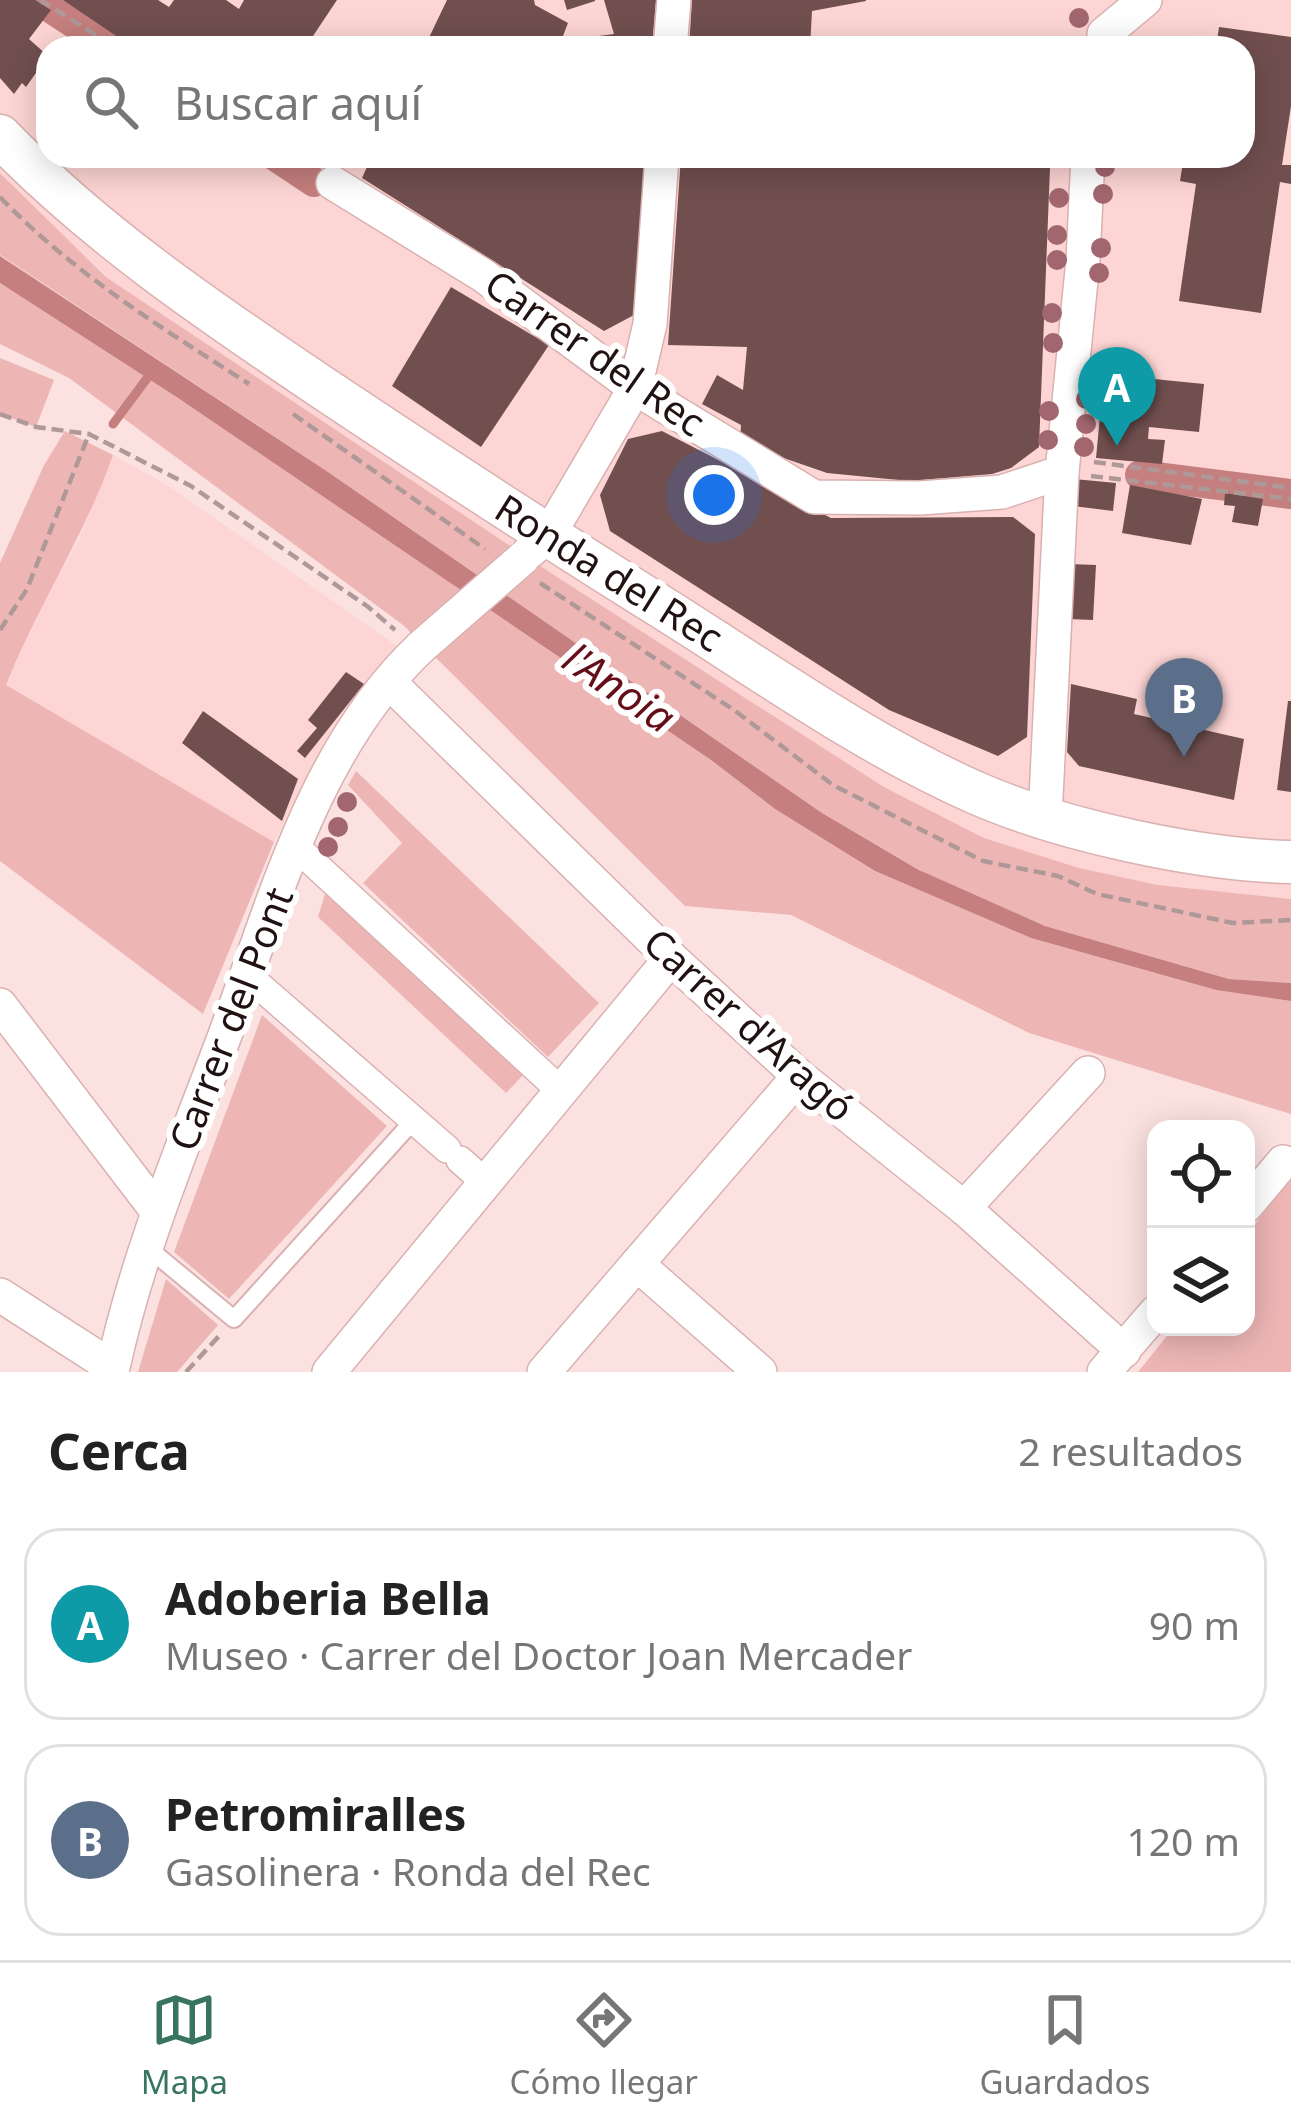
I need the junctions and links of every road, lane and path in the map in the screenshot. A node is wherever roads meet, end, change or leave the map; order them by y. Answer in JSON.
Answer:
{"nodes":[{"id":1,"x":40,"y":0,"type":"edge"},
{"id":2,"x":674,"y":0,"type":"edge"},
{"id":3,"x":1145,"y":0,"type":"edge"},
{"id":4,"x":1105,"y":27,"type":"edge"},
{"id":5,"x":98,"y":36,"type":"edge"},
{"id":6,"x":671,"y":36,"type":"edge"},
{"id":7,"x":0,"y":136,"type":"edge"},
{"id":8,"x":661,"y":168,"type":"edge"},
{"id":9,"x":1087,"y":168,"type":"edge"},
{"id":10,"x":333,"y":183,"type":"dead end"},
{"id":11,"x":635,"y":388,"type":"junction"},
{"id":12,"x":0,"y":414,"type":"edge"},
{"id":13,"x":89,"y":434,"type":"junction"},
{"id":14,"x":1062,"y":465,"type":"junction"},
{"id":15,"x":1291,"y":488,"type":"edge"},
{"id":16,"x":1291,"y":499,"type":"edge"},
{"id":17,"x":535,"y":547,"type":"junction"},
{"id":18,"x":367,"y":606,"type":"dead end"},
{"id":19,"x":0,"y":630,"type":"edge"},
{"id":20,"x":388,"y":682,"type":"junction"},
{"id":21,"x":1045,"y":818,"type":"junction"},
{"id":22,"x":296,"y":847,"type":"junction"},
{"id":23,"x":1291,"y":862,"type":"edge"},
{"id":24,"x":671,"y":958,"type":"junction"},
{"id":25,"x":248,"y":976,"type":"junction"},
{"id":26,"x":0,"y":1005,"type":"edge"},
{"id":27,"x":1088,"y":1072,"type":"dead end"},
{"id":28,"x":799,"y":1076,"type":"junction"},
{"id":29,"x":561,"y":1091,"type":"junction"},
{"id":30,"x":414,"y":1120,"type":"junction"},
{"id":31,"x":1283,"y":1162,"type":"dead end"},
{"id":32,"x":486,"y":1183,"type":"junction"},
{"id":33,"x":1255,"y":1195,"type":"edge"},
{"id":34,"x":964,"y":1208,"type":"junction"},
{"id":35,"x":158,"y":1212,"type":"junction"},
{"id":36,"x":148,"y":1248,"type":"junction"},
{"id":37,"x":637,"y":1264,"type":"junction"},
{"id":38,"x":0,"y":1295,"type":"edge"},
{"id":39,"x":1147,"y":1322,"type":"edge"},
{"id":40,"x":224,"y":1331,"type":"dead end"},
{"id":41,"x":1114,"y":1361,"type":"edge"},
{"id":42,"x":112,"y":1370,"type":"edge"},
{"id":43,"x":186,"y":1372,"type":"edge"},
{"id":44,"x":329,"y":1372,"type":"edge"},
{"id":45,"x":544,"y":1372,"type":"edge"},
{"id":46,"x":760,"y":1372,"type":"edge"}],
"edges":[{"from":1,"to":5,"type":"path"},
{"from":2,"to":6,"type":"street"},
{"from":3,"to":4,"type":"street"},
{"from":7,"to":17,"type":"street","name":"Ronda del Rec"},
{"from":8,"to":11,"type":"street","name":"Carrer del Pont"},
{"from":9,"to":14,"type":"street"},
{"from":10,"to":11,"type":"street","name":"Carrer del Rec"},
{"from":11,"to":14,"type":"street","name":"Carrer del Rec"},
{"from":11,"to":17,"type":"street","name":"Carrer del Pont"},
{"from":12,"to":13,"type":"path"},
{"from":13,"to":18,"type":"path"},
{"from":13,"to":19,"type":"path"},
{"from":14,"to":15,"type":"path"},
{"from":14,"to":16,"type":"path"},
{"from":14,"to":21,"type":"street"},
{"from":17,"to":20,"type":"street","name":"Carrer del Pont","bridge":true},
{"from":17,"to":21,"type":"street","name":"Ronda del Rec"},
{"from":20,"to":22,"type":"street","name":"Carrer del Pont"},
{"from":20,"to":24,"type":"street","name":"Carrer d'Aragó"},
{"from":21,"to":23,"type":"street","name":"Ronda del Rec"},
{"from":22,"to":25,"type":"street","name":"Carrer del Pont"},
{"from":22,"to":29,"type":"street"},
{"from":24,"to":28,"type":"street","name":"Carrer d'Aragó"},
{"from":24,"to":29,"type":"street"},
{"from":25,"to":30,"type":"street"},
{"from":25,"to":35,"type":"street","name":"Carrer del Pont"},
{"from":26,"to":35,"type":"street"},
{"from":27,"to":34,"type":"street"},
{"from":28,"to":34,"type":"street","name":"Carrer d'Aragó"},
{"from":28,"to":37,"type":"street"},
{"from":29,"to":32,"type":"street"},
{"from":30,"to":32,"type":"street"},
{"from":30,"to":36,"type":"lane"},
{"from":31,"to":33,"type":"street"},
{"from":32,"to":44,"type":"street"},
{"from":34,"to":41,"type":"street","name":"Carrer d'Aragó"},
{"from":35,"to":36,"type":"street","name":"Carrer del Pont"},
{"from":36,"to":42,"type":"street","name":"Carrer del Pont"},
{"from":37,"to":45,"type":"street"},
{"from":37,"to":46,"type":"street"},
{"from":38,"to":42,"type":"street"},
{"from":39,"to":41,"type":"street"},
{"from":40,"to":43,"type":"path"}]}
